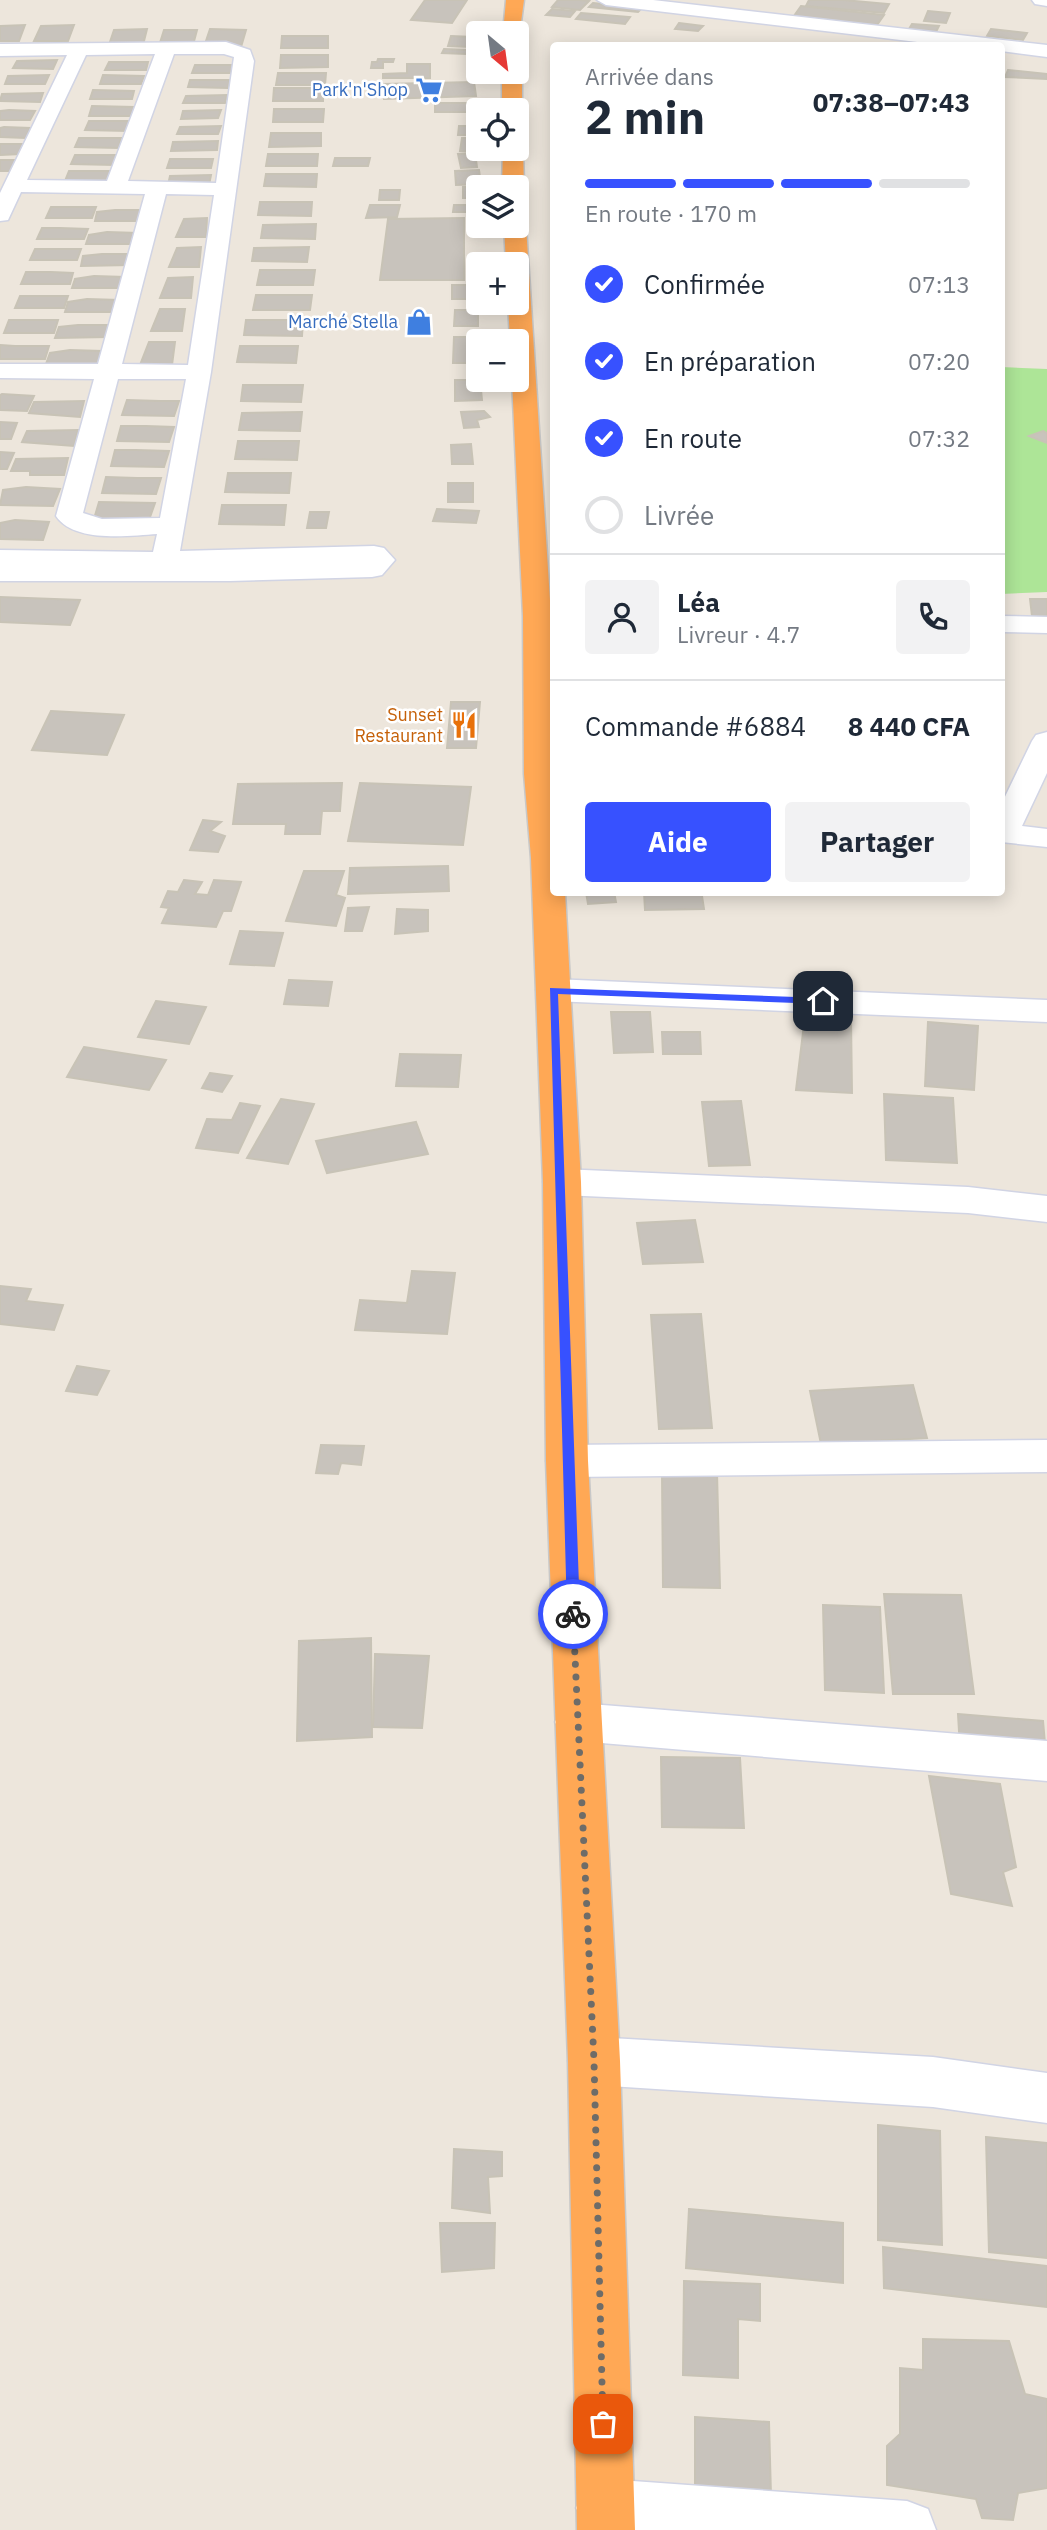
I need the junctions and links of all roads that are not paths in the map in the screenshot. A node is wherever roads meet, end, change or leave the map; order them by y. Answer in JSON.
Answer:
{"nodes":[{"id":1,"x":515,"y":0,"type":"edge"},
{"id":2,"x":606,"y":0,"type":"edge"},
{"id":3,"x":1041,"y":0,"type":"edge"},
{"id":4,"x":1047,"y":1,"type":"edge"},
{"id":5,"x":513,"y":21,"type":"edge"},
{"id":6,"x":969,"y":42,"type":"edge"},
{"id":7,"x":1005,"y":46,"type":"edge"},
{"id":8,"x":166,"y":49,"type":"junction"},
{"id":9,"x":0,"y":50,"type":"edge"},
{"id":10,"x":78,"y":51,"type":"junction"},
{"id":11,"x":1047,"y":51,"type":"edge"},
{"id":12,"x":16,"y":186,"type":"junction"},
{"id":13,"x":115,"y":188,"type":"junction"},
{"id":14,"x":157,"y":188,"type":"junction"},
{"id":15,"x":226,"y":189,"type":"junction"},
{"id":16,"x":0,"y":215,"type":"edge"},
{"id":17,"x":516,"y":238,"type":"edge"},
{"id":18,"x":107,"y":370,"type":"junction"},
{"id":19,"x":0,"y":371,"type":"edge"},
{"id":20,"x":199,"y":372,"type":"junction"},
{"id":21,"x":169,"y":526,"type":"junction"},
{"id":22,"x":0,"y":558,"type":"edge"},
{"id":23,"x":164,"y":566,"type":"junction"},
{"id":24,"x":0,"y":573,"type":"edge"},
{"id":25,"x":545,"y":616,"type":"edge"},
{"id":26,"x":1005,"y":624,"type":"edge"},
{"id":27,"x":1047,"y":625,"type":"edge"},
{"id":28,"x":1047,"y":741,"type":"edge"},
{"id":29,"x":548,"y":826,"type":"edge"},
{"id":30,"x":1005,"y":826,"type":"edge"},
{"id":31,"x":1005,"y":832,"type":"edge"},
{"id":32,"x":1047,"y":838,"type":"edge"},
{"id":33,"x":550,"y":892,"type":"edge"},
{"id":34,"x":550,"y":896,"type":"edge"},
{"id":35,"x":553,"y":990,"type":"junction"},
{"id":36,"x":1047,"y":1011,"type":"edge"},
{"id":37,"x":562,"y":1182,"type":"junction"},
{"id":38,"x":1047,"y":1209,"type":"edge"},
{"id":39,"x":1047,"y":1456,"type":"edge"},
{"id":40,"x":567,"y":1461,"type":"junction"},
{"id":41,"x":578,"y":1722,"type":"junction"},
{"id":42,"x":1047,"y":1762,"type":"edge"},
{"id":43,"x":594,"y":2061,"type":"junction"},
{"id":44,"x":1047,"y":2098,"type":"edge"},
{"id":45,"x":605,"y":2519,"type":"edge"},
{"id":46,"x":907,"y":2530,"type":"edge"}],
"edges":[{"from":1,"to":5,"type":"highway"},
{"from":2,"to":6,"type":"street"},
{"from":3,"to":4,"type":"street"},
{"from":7,"to":11,"type":"street"},
{"from":8,"to":10,"type":"street"},
{"from":8,"to":13,"type":"street"},
{"from":8,"to":15,"type":"street"},
{"from":9,"to":10,"type":"street"},
{"from":10,"to":12,"type":"street"},
{"from":12,"to":13,"type":"street"},
{"from":12,"to":16,"type":"street"},
{"from":13,"to":14,"type":"street"},
{"from":14,"to":15,"type":"street"},
{"from":14,"to":18,"type":"street"},
{"from":15,"to":20,"type":"street"},
{"from":17,"to":25,"type":"highway"},
{"from":18,"to":19,"type":"street"},
{"from":18,"to":20,"type":"street"},
{"from":18,"to":21,"type":"street"},
{"from":20,"to":21,"type":"street"},
{"from":21,"to":23,"type":"street"},
{"from":22,"to":23,"type":"street"},
{"from":23,"to":23,"type":"street"},
{"from":23,"to":24,"type":"street"},
{"from":25,"to":29,"type":"highway"},
{"from":26,"to":27,"type":"street"},
{"from":28,"to":30,"type":"street"},
{"from":29,"to":33,"type":"highway"},
{"from":31,"to":32,"type":"street"},
{"from":34,"to":35,"type":"highway"},
{"from":35,"to":36,"type":"street"},
{"from":35,"to":37,"type":"highway"},
{"from":37,"to":38,"type":"street"},
{"from":37,"to":40,"type":"highway"},
{"from":39,"to":40,"type":"street"},
{"from":40,"to":41,"type":"highway"},
{"from":41,"to":42,"type":"street"},
{"from":41,"to":43,"type":"highway"},
{"from":43,"to":44,"type":"street"},
{"from":43,"to":45,"type":"highway"},
{"from":45,"to":46,"type":"street"}]}
